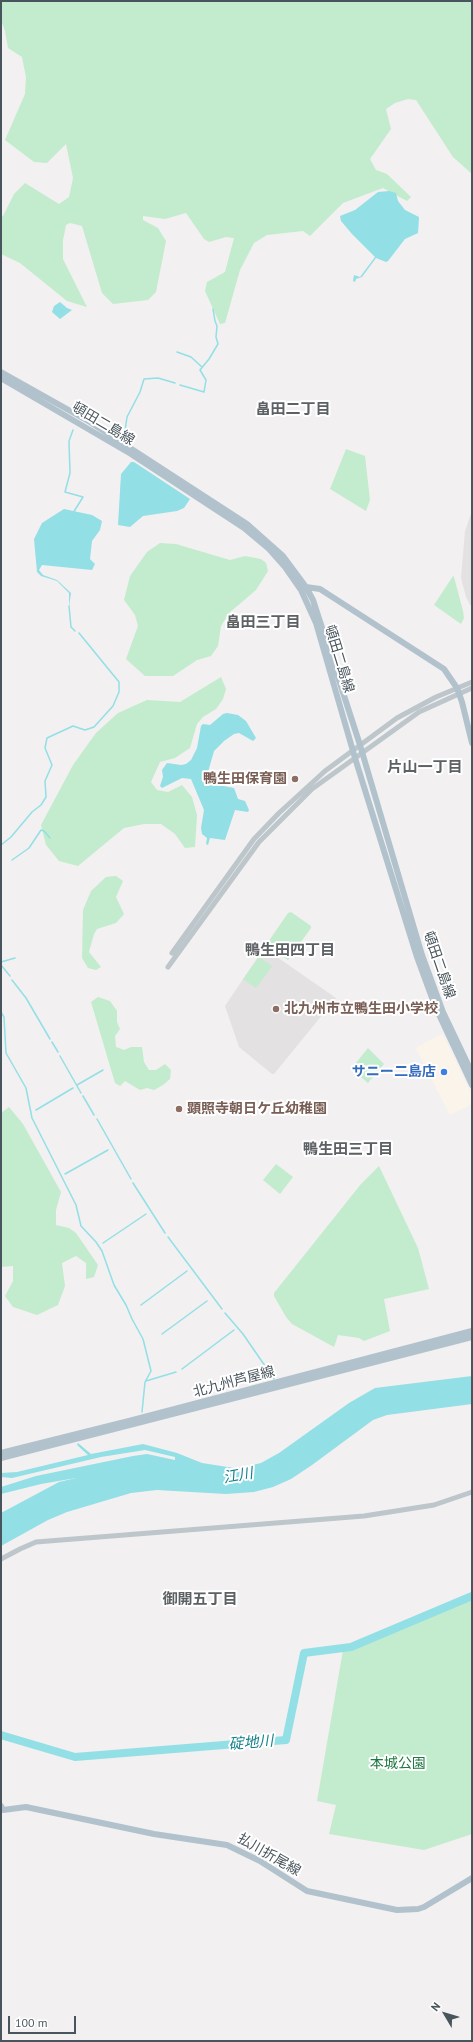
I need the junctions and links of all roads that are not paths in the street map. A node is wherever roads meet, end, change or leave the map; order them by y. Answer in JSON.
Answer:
{"nodes":[{"id":1,"x":1,"y":372,"type":"edge"},
{"id":2,"x":1,"y":378,"type":"edge"},
{"id":3,"x":306,"y":587,"type":"junction"},
{"id":4,"x":472,"y":682,"type":"edge"},
{"id":5,"x":472,"y":688,"type":"edge"},
{"id":6,"x":458,"y":691,"type":"junction"},
{"id":7,"x":472,"y":743,"type":"edge"},
{"id":8,"x":360,"y":745,"type":"junction"},
{"id":9,"x":353,"y":750,"type":"junction"},
{"id":10,"x":362,"y":753,"type":"junction"},
{"id":11,"x":355,"y":758,"type":"junction"},
{"id":12,"x":172,"y":953,"type":"dead end"},
{"id":13,"x":168,"y":967,"type":"dead end"},
{"id":14,"x":472,"y":1073,"type":"edge"},
{"id":15,"x":472,"y":1085,"type":"edge"},
{"id":16,"x":472,"y":1331,"type":"edge"},
{"id":17,"x":472,"y":1337,"type":"edge"},
{"id":18,"x":1,"y":1453,"type":"edge"},
{"id":19,"x":1,"y":1458,"type":"edge"},
{"id":20,"x":472,"y":1492,"type":"edge"},
{"id":21,"x":1,"y":1559,"type":"edge"},
{"id":22,"x":2,"y":1809,"type":"edge"},
{"id":23,"x":472,"y":1878,"type":"edge"}],
"edges":[{"from":1,"to":3,"type":"main road","name":"頓田二島線"},
{"from":2,"to":9,"type":"main road","name":"頓田二島線"},
{"from":3,"to":6,"type":"main road","name":"頓田二島線"},
{"from":3,"to":8,"type":"main road","name":"頓田二島線"},
{"from":4,"to":6,"type":"street"},
{"from":5,"to":6,"type":"street"},
{"from":6,"to":7,"type":"main road","name":"頓田二島線"},
{"from":6,"to":8,"type":"street"},
{"from":6,"to":10,"type":"street"},
{"from":8,"to":9,"type":"street"},
{"from":8,"to":10,"type":"main road","name":"頓田二島線"},
{"from":9,"to":11,"type":"main road","name":"頓田二島線"},
{"from":9,"to":12,"type":"street"},
{"from":10,"to":11,"type":"street"},
{"from":10,"to":14,"type":"main road","name":"頓田二島線"},
{"from":11,"to":13,"type":"street"},
{"from":11,"to":15,"type":"main road","name":"頓田二島線"},
{"from":16,"to":18,"type":"main road","name":"北九州芦屋線"},
{"from":17,"to":19,"type":"main road","name":"北九州芦屋線"},
{"from":20,"to":21,"type":"street"},
{"from":22,"to":23,"type":"main road","name":"払川折尾線"}]}
